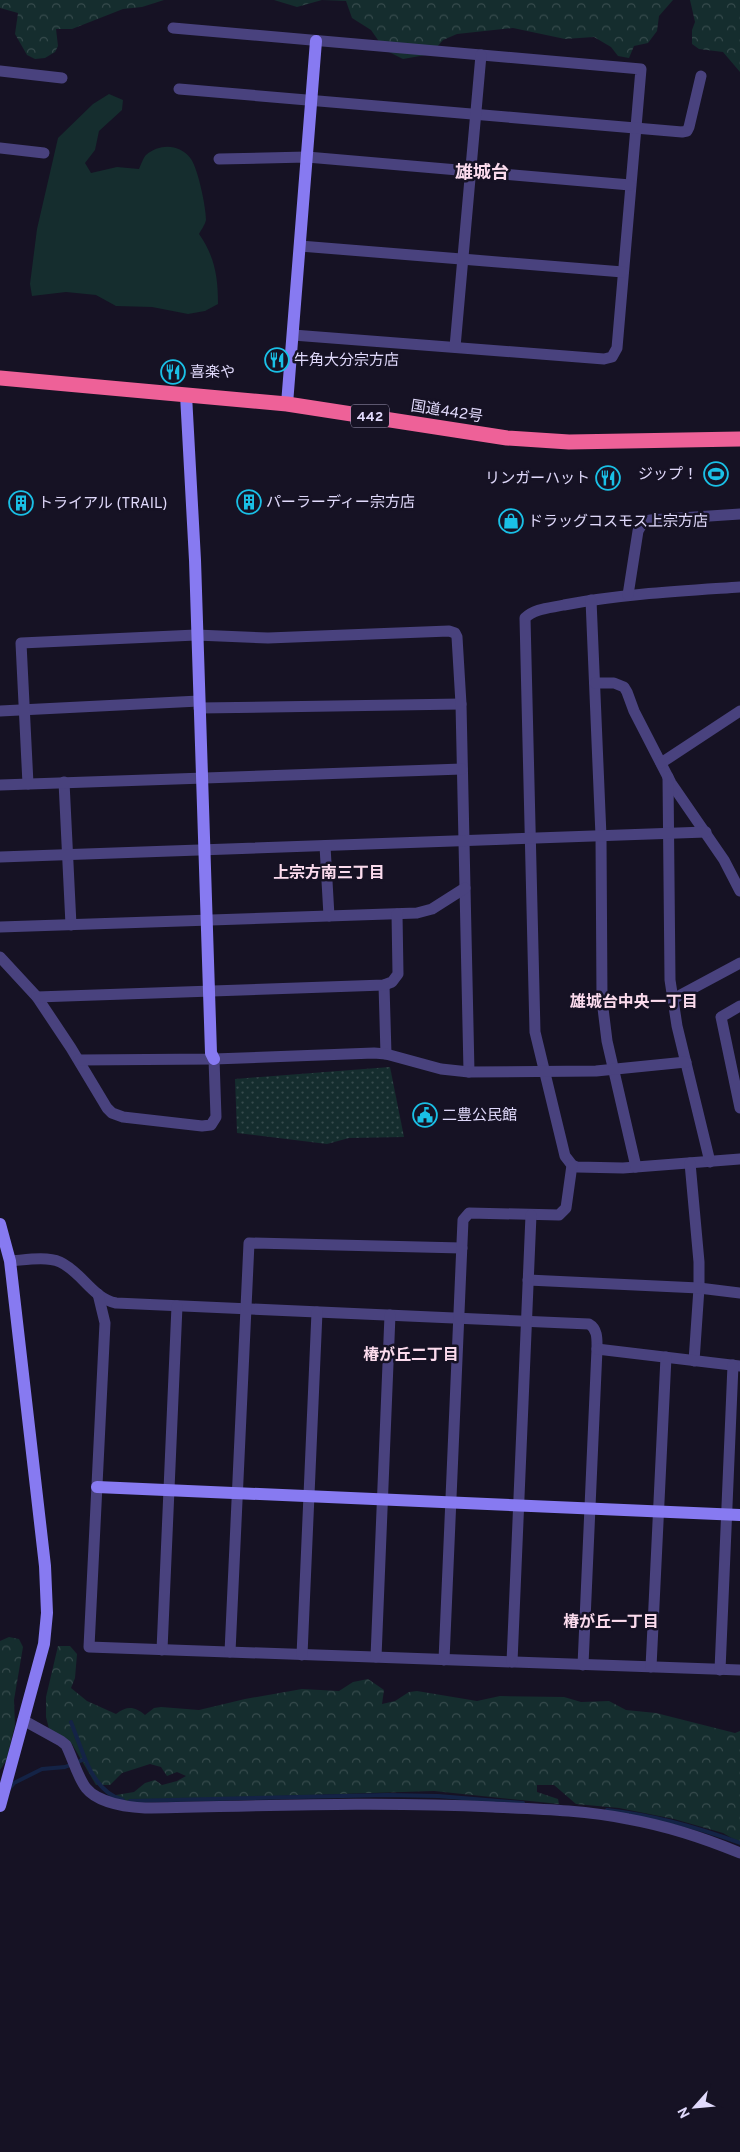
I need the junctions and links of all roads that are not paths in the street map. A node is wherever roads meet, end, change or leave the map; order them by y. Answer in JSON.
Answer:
{"nodes":[{"id":1,"x":173,"y":28,"type":"dead end"},
{"id":2,"x":316,"y":41,"type":"junction"},
{"id":3,"x":481,"y":55,"type":"junction"},
{"id":4,"x":0,"y":71,"type":"edge"},
{"id":5,"x":700,"y":76,"type":"dead end"},
{"id":6,"x":62,"y":78,"type":"dead end"},
{"id":7,"x":179,"y":89,"type":"dead end"},
{"id":8,"x":311,"y":101,"type":"junction"},
{"id":9,"x":476,"y":115,"type":"junction"},
{"id":10,"x":635,"y":129,"type":"junction"},
{"id":11,"x":0,"y":148,"type":"edge"},
{"id":12,"x":44,"y":153,"type":"dead end"},
{"id":13,"x":307,"y":158,"type":"junction"},
{"id":14,"x":219,"y":160,"type":"dead end"},
{"id":15,"x":471,"y":172,"type":"junction"},
{"id":16,"x":630,"y":185,"type":"junction"},
{"id":17,"x":300,"y":246,"type":"junction"},
{"id":18,"x":463,"y":259,"type":"junction"},
{"id":19,"x":623,"y":272,"type":"junction"},
{"id":20,"x":292,"y":335,"type":"junction"},
{"id":21,"x":455,"y":347,"type":"junction"},
{"id":22,"x":0,"y":378,"type":"edge"},
{"id":23,"x":186,"y":395,"type":"junction"},
{"id":24,"x":287,"y":404,"type":"junction"},
{"id":25,"x":740,"y":439,"type":"edge"},
{"id":26,"x":740,"y":514,"type":"edge"},
{"id":27,"x":740,"y":587,"type":"edge"},
{"id":28,"x":628,"y":594,"type":"junction"},
{"id":29,"x":591,"y":600,"type":"junction"},
{"id":30,"x":196,"y":635,"type":"junction"},
{"id":31,"x":595,"y":683,"type":"junction"},
{"id":32,"x":461,"y":704,"type":"junction"},
{"id":33,"x":199,"y":705,"type":"junction"},
{"id":34,"x":24,"y":709,"type":"junction"},
{"id":35,"x":0,"y":710,"type":"edge"},
{"id":36,"x":740,"y":711,"type":"edge"},
{"id":37,"x":660,"y":763,"type":"junction"},
{"id":38,"x":462,"y":769,"type":"junction"},
{"id":39,"x":202,"y":777,"type":"junction"},
{"id":40,"x":668,"y":777,"type":"junction"},
{"id":41,"x":64,"y":782,"type":"junction"},
{"id":42,"x":28,"y":784,"type":"junction"},
{"id":43,"x":0,"y":785,"type":"edge"},
{"id":44,"x":706,"y":832,"type":"junction"},
{"id":45,"x":669,"y":833,"type":"junction"},
{"id":46,"x":601,"y":836,"type":"junction"},
{"id":47,"x":530,"y":838,"type":"junction"},
{"id":48,"x":464,"y":840,"type":"junction"},
{"id":49,"x":325,"y":846,"type":"junction"},
{"id":50,"x":205,"y":850,"type":"junction"},
{"id":51,"x":68,"y":855,"type":"junction"},
{"id":52,"x":0,"y":857,"type":"edge"},
{"id":53,"x":735,"y":870,"type":"edge"},
{"id":54,"x":465,"y":888,"type":"junction"},
{"id":55,"x":740,"y":891,"type":"edge"},
{"id":56,"x":396,"y":914,"type":"junction"},
{"id":57,"x":329,"y":916,"type":"junction"},
{"id":58,"x":208,"y":920,"type":"junction"},
{"id":59,"x":70,"y":925,"type":"junction"},
{"id":60,"x":0,"y":927,"type":"edge"},
{"id":61,"x":0,"y":957,"type":"edge"},
{"id":62,"x":740,"y":963,"type":"edge"},
{"id":63,"x":384,"y":985,"type":"junction"},
{"id":64,"x":210,"y":991,"type":"junction"},
{"id":65,"x":38,"y":997,"type":"junction"},
{"id":66,"x":673,"y":999,"type":"junction"},
{"id":67,"x":740,"y":1006,"type":"edge"},
{"id":68,"x":386,"y":1054,"type":"junction"},
{"id":69,"x":214,"y":1059,"type":"junction"},
{"id":70,"x":79,"y":1060,"type":"junction"},
{"id":71,"x":686,"y":1062,"type":"junction"},
{"id":72,"x":614,"y":1070,"type":"junction"},
{"id":73,"x":469,"y":1072,"type":"junction"},
{"id":74,"x":544,"y":1072,"type":"junction"},
{"id":75,"x":740,"y":1108,"type":"edge"},
{"id":76,"x":740,"y":1159,"type":"edge"},
{"id":77,"x":710,"y":1162,"type":"junction"},
{"id":78,"x":690,"y":1163,"type":"junction"},
{"id":79,"x":572,"y":1165,"type":"junction"},
{"id":80,"x":636,"y":1167,"type":"junction"},
{"id":81,"x":531,"y":1215,"type":"junction"},
{"id":82,"x":0,"y":1224,"type":"edge"},
{"id":83,"x":462,"y":1248,"type":"junction"},
{"id":84,"x":10,"y":1261,"type":"junction"},
{"id":85,"x":528,"y":1280,"type":"junction"},
{"id":86,"x":699,"y":1288,"type":"junction"},
{"id":87,"x":740,"y":1293,"type":"edge"},
{"id":88,"x":98,"y":1294,"type":"junction"},
{"id":89,"x":177,"y":1306,"type":"junction"},
{"id":90,"x":246,"y":1309,"type":"junction"},
{"id":91,"x":317,"y":1312,"type":"junction"},
{"id":92,"x":390,"y":1315,"type":"junction"},
{"id":93,"x":459,"y":1318,"type":"junction"},
{"id":94,"x":526,"y":1322,"type":"junction"},
{"id":95,"x":597,"y":1349,"type":"junction"},
{"id":96,"x":666,"y":1357,"type":"junction"},
{"id":97,"x":694,"y":1361,"type":"junction"},
{"id":98,"x":737,"y":1366,"type":"edge"},
{"id":99,"x":97,"y":1487,"type":"junction"},
{"id":100,"x":169,"y":1490,"type":"junction"},
{"id":101,"x":237,"y":1493,"type":"junction"},
{"id":102,"x":308,"y":1496,"type":"junction"},
{"id":103,"x":383,"y":1499,"type":"junction"},
{"id":104,"x":451,"y":1502,"type":"junction"},
{"id":105,"x":519,"y":1505,"type":"junction"},
{"id":106,"x":590,"y":1508,"type":"junction"},
{"id":107,"x":658,"y":1511,"type":"junction"},
{"id":108,"x":727,"y":1514,"type":"junction"},
{"id":109,"x":740,"y":1515,"type":"edge"},
{"id":110,"x":162,"y":1650,"type":"junction"},
{"id":111,"x":230,"y":1652,"type":"junction"},
{"id":112,"x":302,"y":1655,"type":"junction"},
{"id":113,"x":376,"y":1658,"type":"junction"},
{"id":114,"x":444,"y":1660,"type":"junction"},
{"id":115,"x":512,"y":1662,"type":"junction"},
{"id":116,"x":583,"y":1665,"type":"junction"},
{"id":117,"x":651,"y":1667,"type":"junction"},
{"id":118,"x":720,"y":1670,"type":"junction"},
{"id":119,"x":740,"y":1670,"type":"edge"},
{"id":120,"x":23,"y":1720,"type":"junction"},
{"id":121,"x":0,"y":1806,"type":"edge"},
{"id":122,"x":740,"y":1852,"type":"edge"}],
"edges":[{"from":1,"to":2,"type":"street"},
{"from":2,"to":3,"type":"street"},
{"from":2,"to":8,"type":"street"},
{"from":3,"to":9,"type":"street"},
{"from":3,"to":10,"type":"street"},
{"from":4,"to":6,"type":"street"},
{"from":5,"to":10,"type":"street"},
{"from":7,"to":8,"type":"street"},
{"from":8,"to":9,"type":"street"},
{"from":8,"to":13,"type":"street"},
{"from":9,"to":10,"type":"street"},
{"from":9,"to":15,"type":"street"},
{"from":10,"to":16,"type":"street"},
{"from":11,"to":12,"type":"street"},
{"from":13,"to":14,"type":"street"},
{"from":13,"to":15,"type":"street"},
{"from":13,"to":17,"type":"street"},
{"from":15,"to":16,"type":"street"},
{"from":15,"to":18,"type":"street"},
{"from":16,"to":19,"type":"street"},
{"from":17,"to":18,"type":"street"},
{"from":17,"to":20,"type":"street"},
{"from":18,"to":19,"type":"street"},
{"from":18,"to":21,"type":"street"},
{"from":19,"to":21,"type":"street"},
{"from":20,"to":21,"type":"street"},
{"from":20,"to":24,"type":"street"},
{"from":22,"to":23,"type":"highway","name":"国道442号","number":"442"},
{"from":23,"to":24,"type":"highway","name":"国道442号","number":"442"},
{"from":23,"to":30,"type":"street"},
{"from":24,"to":25,"type":"highway","name":"国道442号","number":"442"},
{"from":26,"to":28,"type":"street"},
{"from":27,"to":28,"type":"street"},
{"from":28,"to":29,"type":"street"},
{"from":29,"to":31,"type":"street"},
{"from":29,"to":47,"type":"street"},
{"from":30,"to":32,"type":"street"},
{"from":30,"to":33,"type":"street"},
{"from":30,"to":34,"type":"street"},
{"from":31,"to":37,"type":"street"},
{"from":31,"to":46,"type":"street"},
{"from":32,"to":33,"type":"street"},
{"from":32,"to":38,"type":"street"},
{"from":33,"to":34,"type":"street"},
{"from":33,"to":39,"type":"street"},
{"from":34,"to":35,"type":"street"},
{"from":34,"to":42,"type":"street"},
{"from":36,"to":37,"type":"street"},
{"from":37,"to":40,"type":"street"},
{"from":38,"to":39,"type":"street"},
{"from":38,"to":48,"type":"street"},
{"from":39,"to":41,"type":"street"},
{"from":39,"to":50,"type":"street"},
{"from":40,"to":44,"type":"street"},
{"from":40,"to":45,"type":"street"},
{"from":41,"to":42,"type":"street"},
{"from":41,"to":51,"type":"street"},
{"from":42,"to":43,"type":"street"},
{"from":44,"to":45,"type":"street"},
{"from":44,"to":53,"type":"street"},
{"from":45,"to":46,"type":"street"},
{"from":45,"to":66,"type":"street"},
{"from":46,"to":47,"type":"street"},
{"from":46,"to":72,"type":"street"},
{"from":47,"to":48,"type":"street"},
{"from":47,"to":74,"type":"street"},
{"from":48,"to":49,"type":"street"},
{"from":48,"to":54,"type":"street"},
{"from":49,"to":50,"type":"street"},
{"from":49,"to":57,"type":"street"},
{"from":50,"to":51,"type":"street"},
{"from":50,"to":58,"type":"street"},
{"from":51,"to":52,"type":"street"},
{"from":51,"to":59,"type":"street"},
{"from":53,"to":55,"type":"street"},
{"from":54,"to":56,"type":"street"},
{"from":54,"to":73,"type":"street"},
{"from":56,"to":57,"type":"street"},
{"from":56,"to":63,"type":"street"},
{"from":57,"to":58,"type":"street"},
{"from":58,"to":59,"type":"street"},
{"from":58,"to":64,"type":"street"},
{"from":59,"to":60,"type":"street"},
{"from":61,"to":65,"type":"street"},
{"from":62,"to":66,"type":"street"},
{"from":63,"to":64,"type":"street"},
{"from":63,"to":68,"type":"street"},
{"from":64,"to":65,"type":"street"},
{"from":64,"to":69,"type":"street"},
{"from":65,"to":70,"type":"street"},
{"from":66,"to":71,"type":"street"},
{"from":67,"to":75,"type":"street"},
{"from":68,"to":69,"type":"street"},
{"from":68,"to":73,"type":"street"},
{"from":69,"to":70,"type":"street"},
{"from":69,"to":70,"type":"street"},
{"from":71,"to":72,"type":"street"},
{"from":71,"to":77,"type":"street"},
{"from":72,"to":74,"type":"street"},
{"from":72,"to":80,"type":"street"},
{"from":73,"to":74,"type":"street"},
{"from":74,"to":79,"type":"street"},
{"from":76,"to":77,"type":"street"},
{"from":77,"to":78,"type":"street"},
{"from":78,"to":80,"type":"street"},
{"from":78,"to":86,"type":"street"},
{"from":79,"to":80,"type":"street"},
{"from":79,"to":81,"type":"street"},
{"from":81,"to":83,"type":"street"},
{"from":81,"to":85,"type":"street"},
{"from":82,"to":84,"type":"street"},
{"from":83,"to":90,"type":"street"},
{"from":83,"to":93,"type":"street"},
{"from":84,"to":88,"type":"street"},
{"from":84,"to":120,"type":"street"},
{"from":85,"to":86,"type":"street"},
{"from":85,"to":94,"type":"street"},
{"from":86,"to":87,"type":"street"},
{"from":86,"to":97,"type":"street"},
{"from":88,"to":89,"type":"street"},
{"from":88,"to":99,"type":"street"},
{"from":89,"to":90,"type":"street"},
{"from":89,"to":100,"type":"street"},
{"from":90,"to":91,"type":"street"},
{"from":90,"to":101,"type":"street"},
{"from":91,"to":92,"type":"street"},
{"from":91,"to":102,"type":"street"},
{"from":92,"to":93,"type":"street"},
{"from":92,"to":103,"type":"street"},
{"from":93,"to":94,"type":"street"},
{"from":93,"to":104,"type":"street"},
{"from":94,"to":95,"type":"street"},
{"from":94,"to":105,"type":"street"},
{"from":95,"to":96,"type":"street"},
{"from":95,"to":106,"type":"street"},
{"from":96,"to":97,"type":"street"},
{"from":96,"to":107,"type":"street"},
{"from":97,"to":98,"type":"street"},
{"from":98,"to":108,"type":"street"},
{"from":99,"to":100,"type":"street"},
{"from":99,"to":110,"type":"street"},
{"from":100,"to":101,"type":"street"},
{"from":100,"to":110,"type":"street"},
{"from":101,"to":102,"type":"street"},
{"from":101,"to":111,"type":"street"},
{"from":102,"to":103,"type":"street"},
{"from":102,"to":112,"type":"street"},
{"from":103,"to":104,"type":"street"},
{"from":103,"to":113,"type":"street"},
{"from":104,"to":105,"type":"street"},
{"from":104,"to":114,"type":"street"},
{"from":105,"to":106,"type":"street"},
{"from":105,"to":115,"type":"street"},
{"from":106,"to":107,"type":"street"},
{"from":106,"to":116,"type":"street"},
{"from":107,"to":108,"type":"street"},
{"from":107,"to":117,"type":"street"},
{"from":108,"to":109,"type":"street"},
{"from":108,"to":118,"type":"street"},
{"from":110,"to":111,"type":"street"},
{"from":111,"to":112,"type":"street"},
{"from":112,"to":113,"type":"street"},
{"from":113,"to":114,"type":"street"},
{"from":114,"to":115,"type":"street"},
{"from":115,"to":116,"type":"street"},
{"from":116,"to":117,"type":"street"},
{"from":117,"to":118,"type":"street"},
{"from":118,"to":119,"type":"street"},
{"from":120,"to":121,"type":"street"},
{"from":120,"to":122,"type":"street"}]}
